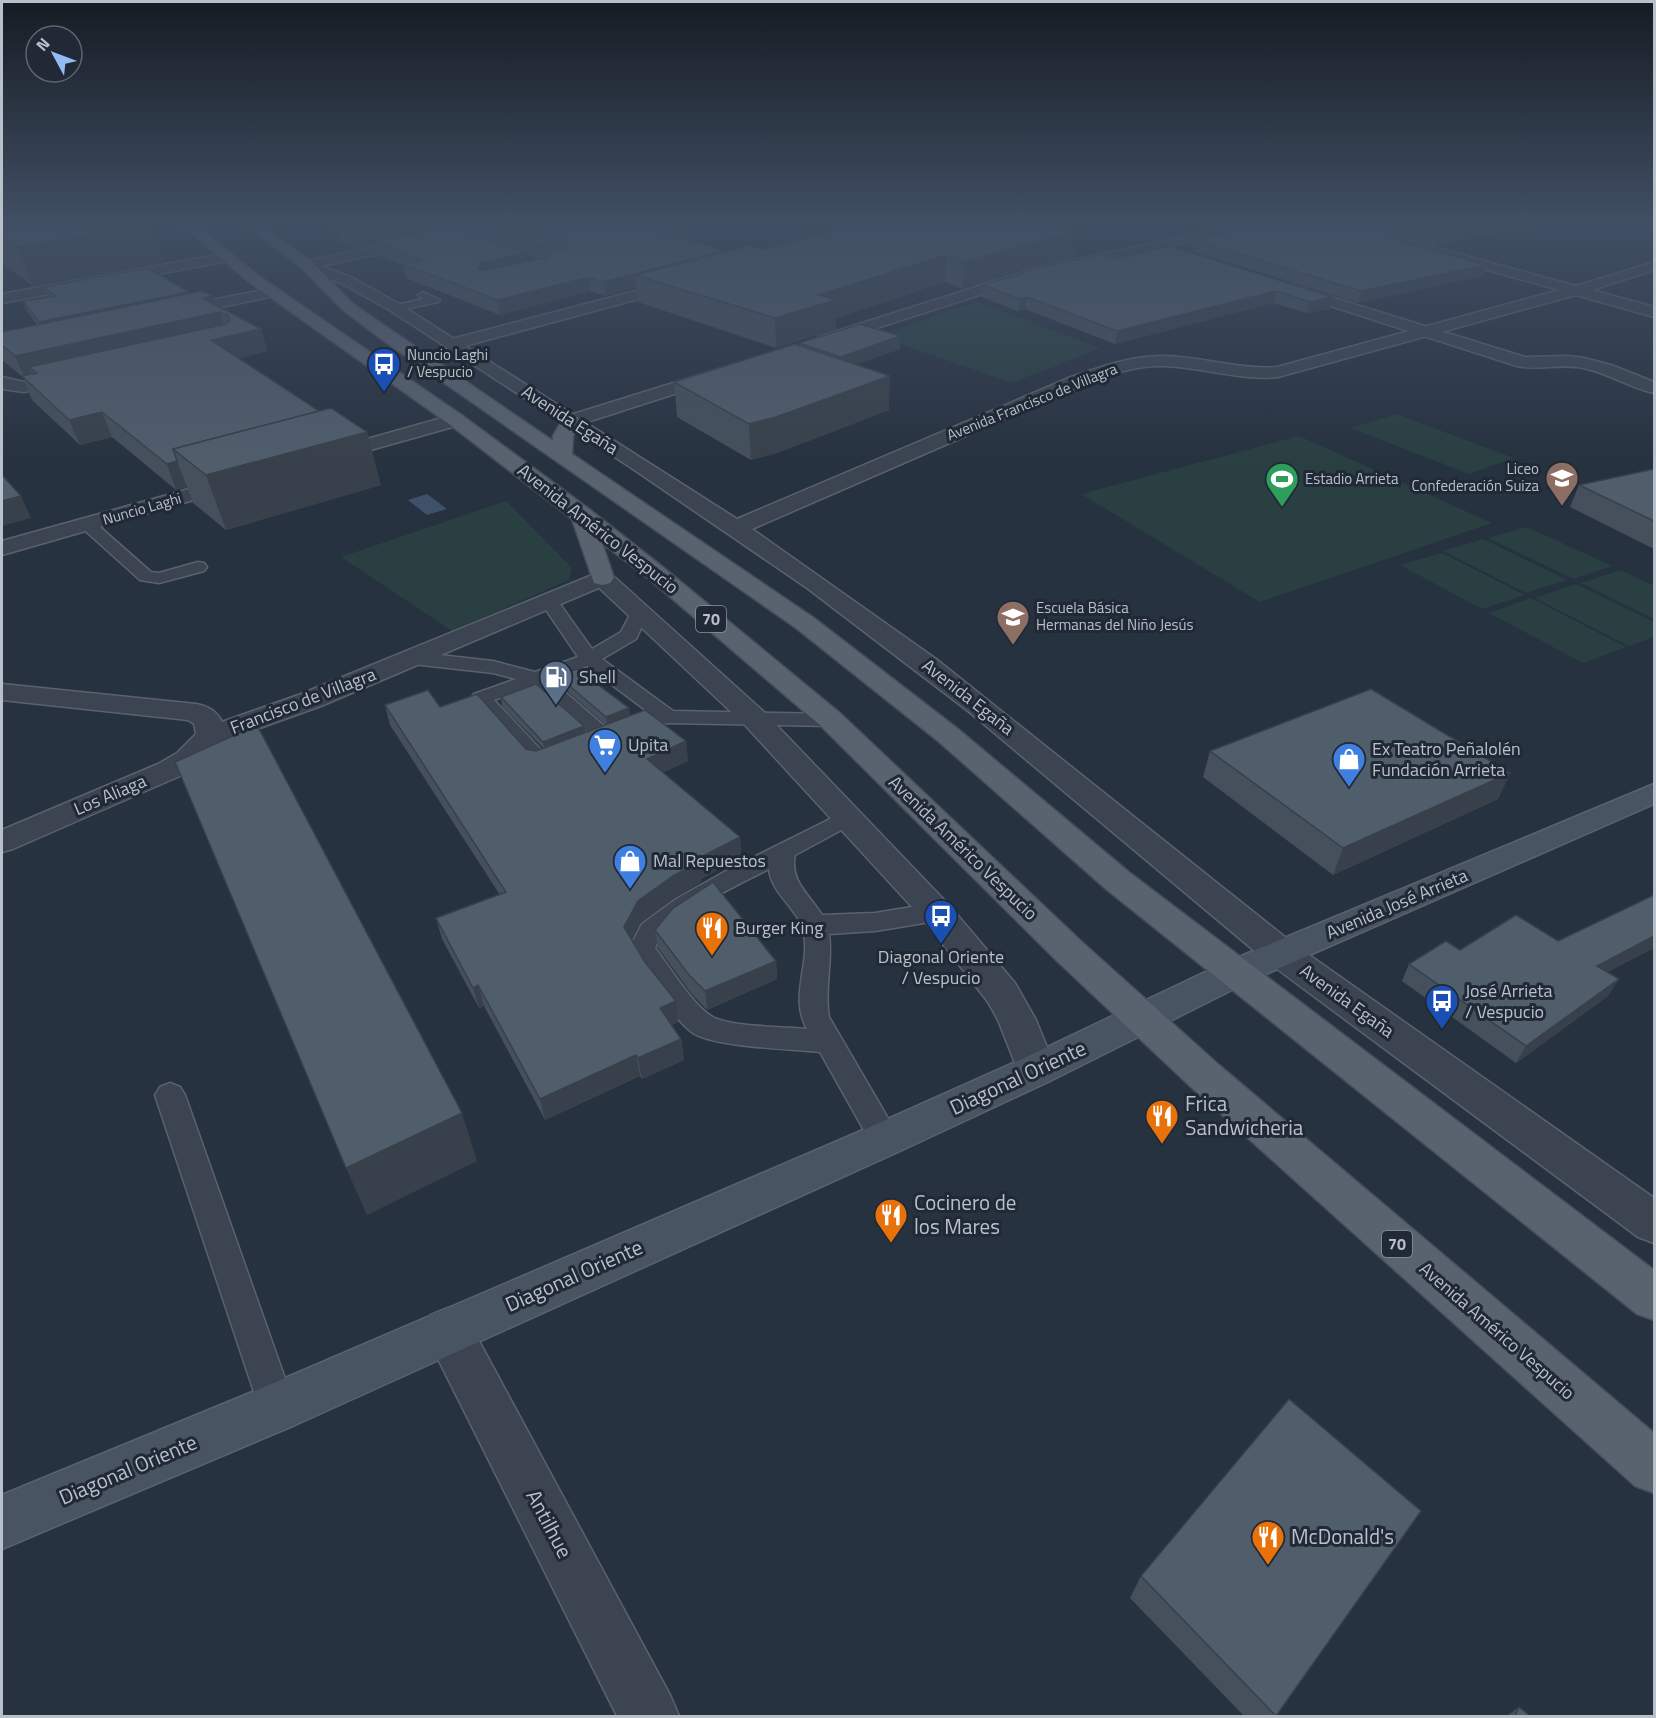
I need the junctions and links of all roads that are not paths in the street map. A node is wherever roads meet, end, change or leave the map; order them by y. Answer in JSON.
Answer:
{"nodes":[{"id":1,"x":186,"y":302,"type":"edge"},
{"id":2,"x":290,"y":302,"type":"edge"},
{"id":3,"x":342,"y":302,"type":"edge"},
{"id":4,"x":386,"y":302,"type":"edge"},
{"id":5,"x":413,"y":302,"type":"edge"},
{"id":6,"x":440,"y":302,"type":"edge"},
{"id":7,"x":610,"y":302,"type":"edge"},
{"id":8,"x":944,"y":302,"type":"edge"},
{"id":9,"x":1337,"y":302,"type":"edge"},
{"id":10,"x":1533,"y":302,"type":"edge"},
{"id":11,"x":1620,"y":302,"type":"edge"},
{"id":12,"x":446,"y":305,"type":"edge"},
{"id":13,"x":396,"y":308,"type":"junction"},
{"id":14,"x":1654,"y":312,"type":"edge"},
{"id":15,"x":152,"y":317,"type":"edge"},
{"id":16,"x":1430,"y":331,"type":"junction"},
{"id":17,"x":454,"y":344,"type":"junction"},
{"id":18,"x":809,"y":345,"type":"edge"},
{"id":19,"x":730,"y":370,"type":"edge"},
{"id":20,"x":81,"y":374,"type":"edge"},
{"id":21,"x":2,"y":382,"type":"edge"},
{"id":22,"x":1654,"y":388,"type":"edge"},
{"id":23,"x":456,"y":420,"type":"junction"},
{"id":24,"x":571,"y":421,"type":"junction"},
{"id":25,"x":562,"y":456,"type":"junction"},
{"id":26,"x":304,"y":463,"type":"edge"},
{"id":27,"x":247,"y":479,"type":"edge"},
{"id":28,"x":581,"y":514,"type":"junction"},
{"id":29,"x":87,"y":524,"type":"junction"},
{"id":30,"x":735,"y":528,"type":"junction"},
{"id":31,"x":2,"y":549,"type":"edge"},
{"id":32,"x":198,"y":567,"type":"dead end"},
{"id":33,"x":602,"y":578,"type":"junction"},
{"id":34,"x":549,"y":601,"type":"junction"},
{"id":35,"x":639,"y":613,"type":"junction"},
{"id":36,"x":413,"y":658,"type":"junction"},
{"id":37,"x":589,"y":659,"type":"junction"},
{"id":38,"x":537,"y":678,"type":"junction"},
{"id":39,"x":2,"y":692,"type":"edge"},
{"id":40,"x":668,"y":717,"type":"junction"},
{"id":41,"x":754,"y":718,"type":"junction"},
{"id":42,"x":831,"y":720,"type":"junction"},
{"id":43,"x":211,"y":736,"type":"junction"},
{"id":44,"x":604,"y":736,"type":"junction"},
{"id":45,"x":1654,"y":793,"type":"edge"},
{"id":46,"x":849,"y":817,"type":"junction"},
{"id":47,"x":2,"y":842,"type":"edge"},
{"id":48,"x":784,"y":851,"type":"junction"},
{"id":49,"x":936,"y":912,"type":"junction"},
{"id":50,"x":814,"y":924,"type":"junction"},
{"id":51,"x":1282,"y":954,"type":"junction"},
{"id":52,"x":1235,"y":973,"type":"junction"},
{"id":53,"x":1141,"y":1018,"type":"junction"},
{"id":54,"x":829,"y":1042,"type":"junction"},
{"id":55,"x":1036,"y":1070,"type":"junction"},
{"id":56,"x":170,"y":1095,"type":"dead end"},
{"id":57,"x":885,"y":1140,"type":"junction"},
{"id":58,"x":1654,"y":1223,"type":"edge"},
{"id":59,"x":1654,"y":1298,"type":"edge"},
{"id":60,"x":448,"y":1331,"type":"junction"},
{"id":61,"x":277,"y":1407,"type":"junction"},
{"id":62,"x":1654,"y":1467,"type":"edge"},
{"id":63,"x":2,"y":1522,"type":"edge"},
{"id":64,"x":649,"y":1716,"type":"edge"}],
"edges":[{"from":1,"to":15,"type":"street"},
{"from":2,"to":23,"type":"main road","name":"Avenida Américo Vespucio","number":"70"},
{"from":3,"to":25,"type":"main road","name":"Avenida Américo Vespucio"},
{"from":4,"to":13,"type":"street","name":"Avenida Egaña"},
{"from":5,"to":13,"type":"lane"},
{"from":6,"to":12,"type":"lane"},
{"from":7,"to":17,"type":"street"},
{"from":8,"to":18,"type":"street"},
{"from":9,"to":16,"type":"street"},
{"from":10,"to":16,"type":"street","name":"Avenida Francisco de Villagra"},
{"from":11,"to":14,"type":"street"},
{"from":13,"to":17,"type":"street","name":"Avenida Egaña"},
{"from":16,"to":22,"type":"street"},
{"from":16,"to":30,"type":"street","name":"Avenida Francisco de Villagra"},
{"from":17,"to":24,"type":"street","name":"Avenida Egaña"},
{"from":19,"to":24,"type":"street"},
{"from":20,"to":21,"type":"street"},
{"from":23,"to":26,"type":"street"},
{"from":23,"to":28,"type":"main road","name":"Avenida Américo Vespucio","number":"70"},
{"from":24,"to":25,"type":"main road"},
{"from":24,"to":30,"type":"street","name":"Avenida Egaña"},
{"from":25,"to":52,"type":"main road","name":"Avenida Américo Vespucio"},
{"from":27,"to":29,"type":"street","name":"Nuncio Laghi"},
{"from":28,"to":33,"type":"main road"},
{"from":28,"to":42,"type":"main road","name":"Avenida Américo Vespucio","number":"70"},
{"from":29,"to":31,"type":"street","name":"Nuncio Laghi"},
{"from":29,"to":32,"type":"lane"},
{"from":30,"to":51,"type":"street","name":"Avenida Egaña"},
{"from":33,"to":34,"type":"street","name":"Francisco de Villagra"},
{"from":33,"to":35,"type":"street","name":"Avenida Américo Vespucio"},
{"from":34,"to":36,"type":"street","name":"Francisco de Villagra"},
{"from":34,"to":37,"type":"lane"},
{"from":35,"to":37,"type":"lane"},
{"from":35,"to":41,"type":"street","name":"Avenida Américo Vespucio"},
{"from":36,"to":38,"type":"lane"},
{"from":36,"to":43,"type":"street","name":"Francisco de Villagra"},
{"from":37,"to":38,"type":"lane"},
{"from":37,"to":40,"type":"lane"},
{"from":38,"to":44,"type":"lane"},
{"from":38,"to":44,"type":"lane"},
{"from":39,"to":43,"type":"street","name":"Francisco de Villagra"},
{"from":40,"to":41,"type":"lane"},
{"from":40,"to":44,"type":"lane"},
{"from":41,"to":42,"type":"lane"},
{"from":41,"to":46,"type":"street","name":"Avenida Américo Vespucio"},
{"from":42,"to":53,"type":"main road","name":"Avenida Américo Vespucio","number":"70"},
{"from":43,"to":47,"type":"street","name":"Los Aliaga"},
{"from":45,"to":51,"type":"main road","name":"Avenida José Arrieta"},
{"from":46,"to":48,"type":"lane"},
{"from":46,"to":49,"type":"street","name":"Avenida Américo Vespucio"},
{"from":48,"to":50,"type":"lane"},
{"from":48,"to":54,"type":"lane"},
{"from":49,"to":50,"type":"lane"},
{"from":49,"to":55,"type":"street","name":"Avenida Américo Vespucio"},
{"from":50,"to":54,"type":"lane"},
{"from":51,"to":52,"type":"main road","name":"Avenida José Arrieta"},
{"from":51,"to":58,"type":"street","name":"Avenida Egaña"},
{"from":52,"to":53,"type":"main road","name":"Avenida José Arrieta"},
{"from":52,"to":59,"type":"main road","name":"Avenida Américo Vespucio"},
{"from":53,"to":55,"type":"main road","name":"Diagonal Oriente"},
{"from":53,"to":62,"type":"main road","name":"Avenida Américo Vespucio","number":"70"},
{"from":54,"to":57,"type":"lane"},
{"from":55,"to":57,"type":"main road","name":"Diagonal Oriente"},
{"from":56,"to":61,"type":"lane"},
{"from":57,"to":60,"type":"main road","name":"Diagonal Oriente"},
{"from":60,"to":61,"type":"main road","name":"Diagonal Oriente"},
{"from":60,"to":64,"type":"street","name":"Antilhue"},
{"from":61,"to":63,"type":"main road","name":"Diagonal Oriente"}]}
